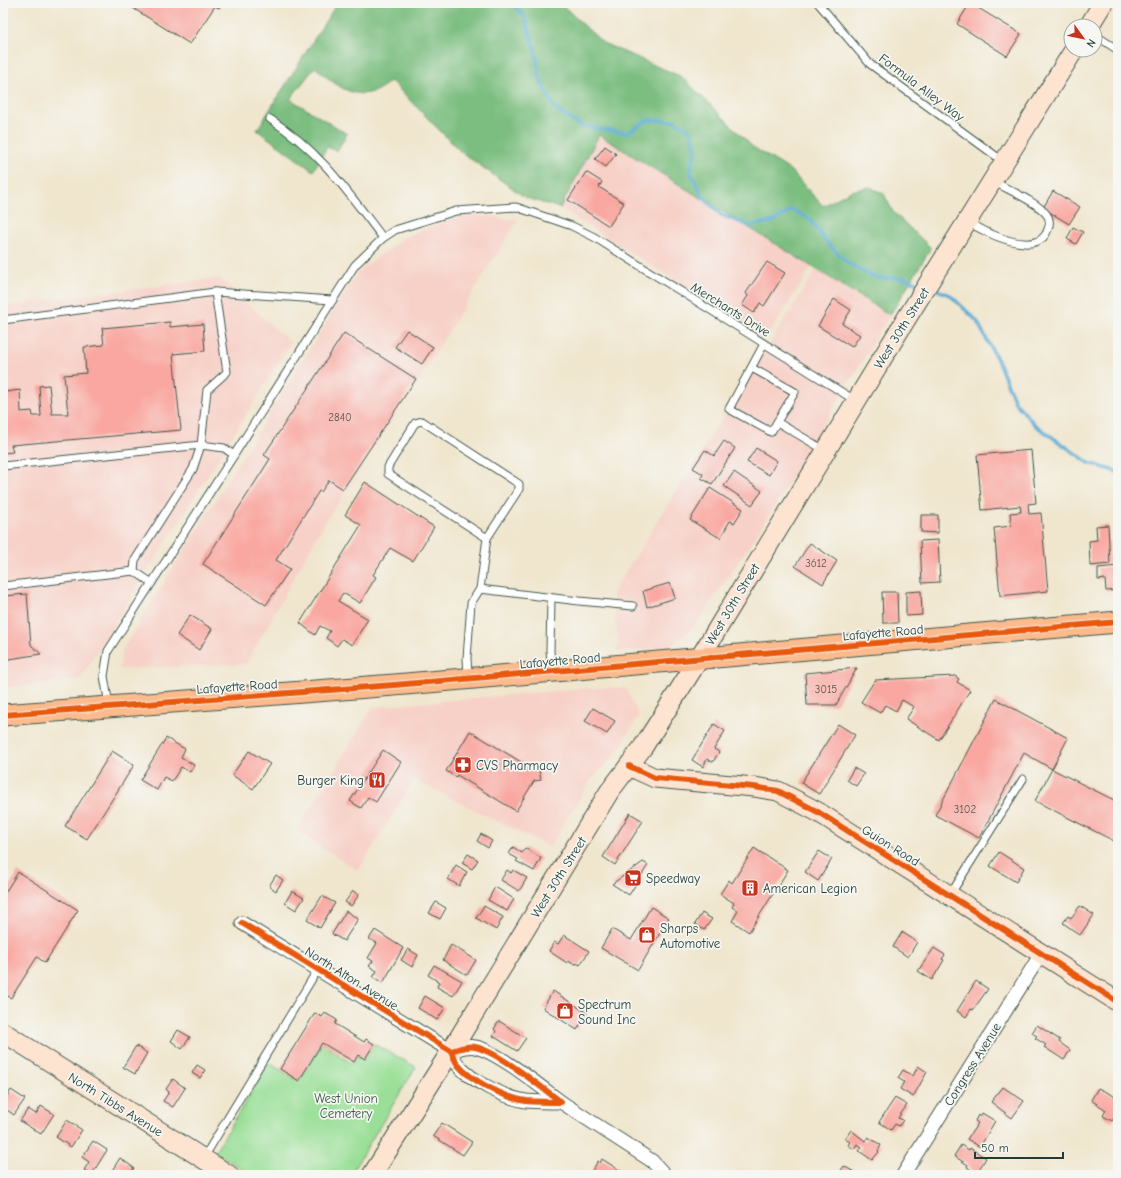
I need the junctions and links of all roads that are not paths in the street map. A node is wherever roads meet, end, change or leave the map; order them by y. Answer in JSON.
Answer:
{"nodes":[{"id":1,"x":818,"y":3,"type":"edge"},
{"id":2,"x":1103,"y":3,"type":"edge"},
{"id":3,"x":1094,"y":18,"type":"edge"},
{"id":4,"x":1103,"y":40,"type":"edge"},
{"id":5,"x":1118,"y":50,"type":"edge"},
{"id":6,"x":1069,"y":58,"type":"edge"},
{"id":7,"x":270,"y":119,"type":"dead end"},
{"id":8,"x":1004,"y":162,"type":"junction"},
{"id":9,"x":993,"y":181,"type":"junction"},
{"id":10,"x":967,"y":221,"type":"junction"},
{"id":11,"x":383,"y":238,"type":"junction"},
{"id":12,"x":215,"y":292,"type":"junction"},
{"id":13,"x":332,"y":300,"type":"junction"},
{"id":14,"x":3,"y":320,"type":"edge"},
{"id":15,"x":764,"y":344,"type":"junction"},
{"id":16,"x":752,"y":368,"type":"junction"},
{"id":17,"x":856,"y":401,"type":"junction"},
{"id":18,"x":777,"y":422,"type":"junction"},
{"id":19,"x":200,"y":445,"type":"junction"},
{"id":20,"x":826,"y":451,"type":"junction"},
{"id":21,"x":234,"y":455,"type":"junction"},
{"id":22,"x":3,"y":466,"type":"edge"},
{"id":23,"x":487,"y":538,"type":"junction"},
{"id":24,"x":134,"y":571,"type":"junction"},
{"id":25,"x":152,"y":583,"type":"junction"},
{"id":26,"x":3,"y":586,"type":"edge"},
{"id":27,"x":480,"y":589,"type":"junction"},
{"id":28,"x":551,"y":598,"type":"junction"},
{"id":29,"x":633,"y":606,"type":"dead end"},
{"id":30,"x":1118,"y":622,"type":"edge"},
{"id":31,"x":699,"y":659,"type":"junction"},
{"id":32,"x":552,"y":672,"type":"junction"},
{"id":33,"x":468,"y":678,"type":"junction"},
{"id":34,"x":109,"y":706,"type":"junction"},
{"id":35,"x":3,"y":715,"type":"edge"},
{"id":36,"x":629,"y":766,"type":"junction"},
{"id":37,"x":1023,"y":779,"type":"dead end"},
{"id":38,"x":950,"y":896,"type":"junction"},
{"id":39,"x":242,"y":923,"type":"dead end"},
{"id":40,"x":1041,"y":954,"type":"junction"},
{"id":41,"x":318,"y":969,"type":"junction"},
{"id":42,"x":1118,"y":1002,"type":"edge"},
{"id":43,"x":3,"y":1032,"type":"edge"},
{"id":44,"x":451,"y":1051,"type":"junction"},
{"id":45,"x":561,"y":1102,"type":"junction"},
{"id":46,"x":203,"y":1159,"type":"junction"},
{"id":47,"x":229,"y":1175,"type":"edge"},
{"id":48,"x":372,"y":1175,"type":"edge"},
{"id":49,"x":665,"y":1175,"type":"edge"},
{"id":50,"x":903,"y":1175,"type":"edge"}],
"edges":[{"from":1,"to":8,"type":"lane","name":"Formula Alley Way"},
{"from":2,"to":3,"type":"main road"},
{"from":4,"to":5,"type":"lane"},
{"from":6,"to":8,"type":"main road","name":"West 30th Street"},
{"from":7,"to":11,"type":"lane"},
{"from":8,"to":9,"type":"main road","name":"West 30th Street"},
{"from":9,"to":10,"type":"main road","name":"West 30th Street"},
{"from":9,"to":10,"type":"lane"},
{"from":10,"to":17,"type":"main road","name":"West 30th Street"},
{"from":11,"to":13,"type":"lane","name":"Merchants Drive"},
{"from":11,"to":15,"type":"lane","name":"Merchants Drive"},
{"from":12,"to":13,"type":"lane"},
{"from":12,"to":14,"type":"lane"},
{"from":12,"to":19,"type":"lane"},
{"from":13,"to":21,"type":"lane","name":"Merchants Drive"},
{"from":15,"to":16,"type":"lane"},
{"from":15,"to":17,"type":"lane","name":"Merchants Drive"},
{"from":16,"to":18,"type":"lane"},
{"from":16,"to":18,"type":"lane"},
{"from":17,"to":20,"type":"main road","name":"West 30th Street"},
{"from":18,"to":20,"type":"lane"},
{"from":19,"to":21,"type":"lane"},
{"from":19,"to":22,"type":"lane"},
{"from":19,"to":24,"type":"lane"},
{"from":20,"to":31,"type":"main road","name":"West 30th Street"},
{"from":21,"to":25,"type":"lane","name":"Merchants Drive"},
{"from":23,"to":23,"type":"lane"},
{"from":23,"to":27,"type":"lane"},
{"from":24,"to":25,"type":"lane"},
{"from":24,"to":26,"type":"lane"},
{"from":25,"to":34,"type":"lane","name":"Merchants Drive"},
{"from":27,"to":28,"type":"lane"},
{"from":27,"to":33,"type":"lane"},
{"from":28,"to":29,"type":"lane"},
{"from":28,"to":32,"type":"lane"},
{"from":30,"to":31,"type":"main road","name":"Lafayette Road"},
{"from":31,"to":32,"type":"main road","name":"Lafayette Road"},
{"from":31,"to":36,"type":"main road","name":"West 30th Street"},
{"from":32,"to":33,"type":"main road","name":"Lafayette Road"},
{"from":33,"to":34,"type":"main road","name":"Lafayette Road"},
{"from":34,"to":35,"type":"main road","name":"Lafayette Road"},
{"from":36,"to":38,"type":"main road","name":"Guion Road"},
{"from":36,"to":44,"type":"main road","name":"West 30th Street"},
{"from":37,"to":38,"type":"lane"},
{"from":38,"to":40,"type":"main road","name":"Guion Road"},
{"from":39,"to":41,"type":"street","name":"North Alton Avenue"},
{"from":40,"to":42,"type":"main road","name":"Guion Road"},
{"from":40,"to":50,"type":"street","name":"Congress Avenue"},
{"from":41,"to":44,"type":"street","name":"North Alton Avenue"},
{"from":41,"to":46,"type":"lane"},
{"from":43,"to":46,"type":"main road","name":"North Tibbs Avenue"},
{"from":44,"to":45,"type":"street","name":"North Alton Avenue"},
{"from":44,"to":45,"type":"street","name":"North Alton Avenue"},
{"from":44,"to":48,"type":"main road","name":"West 30th Street"},
{"from":45,"to":49,"type":"street","name":"North Alton Avenue"},
{"from":46,"to":47,"type":"main road","name":"North Tibbs Avenue"}]}
